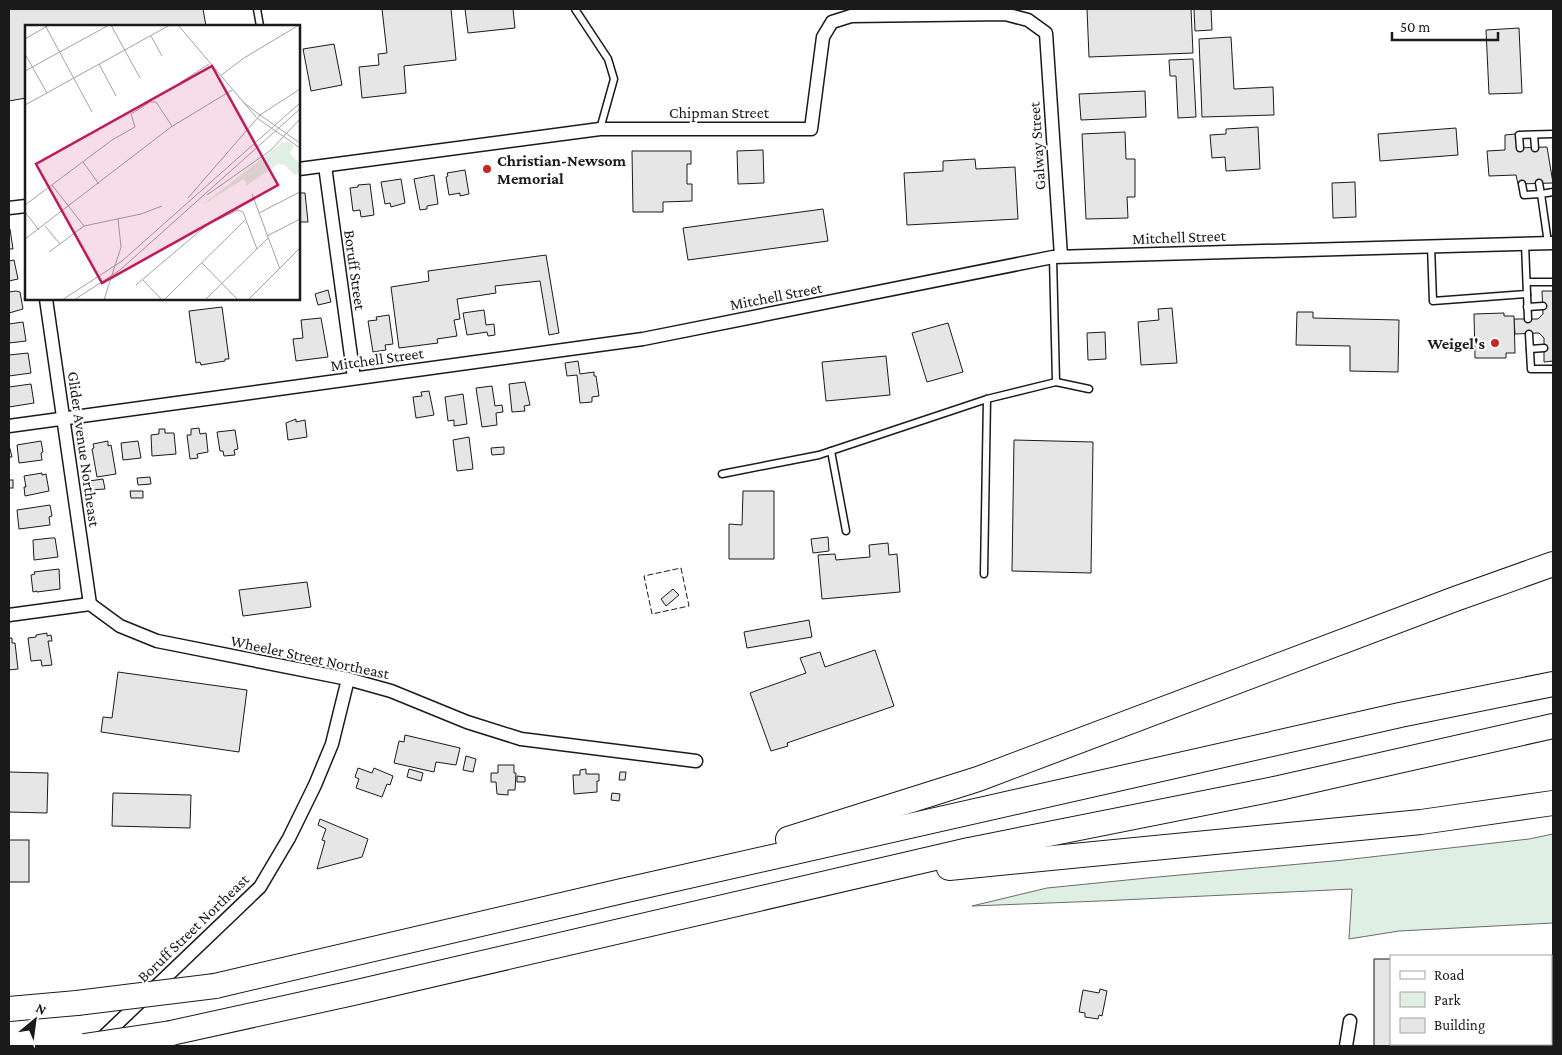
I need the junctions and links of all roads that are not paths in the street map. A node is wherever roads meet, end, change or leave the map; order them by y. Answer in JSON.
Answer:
{"nodes":[{"id":1,"x":257,"y":9,"type":"edge"},
{"id":2,"x":575,"y":9,"type":"edge"},
{"id":3,"x":260,"y":25,"type":"edge"},
{"id":4,"x":1046,"y":33,"type":"joint"},
{"id":5,"x":600,"y":128,"type":"junction"},
{"id":6,"x":1553,"y":134,"type":"edge"},
{"id":7,"x":1534,"y":135,"type":"junction"},
{"id":8,"x":1520,"y":148,"type":"dead end"},
{"id":9,"x":1535,"y":148,"type":"dead end"},
{"id":10,"x":325,"y":166,"type":"junction"},
{"id":11,"x":300,"y":169,"type":"edge"},
{"id":12,"x":1539,"y":183,"type":"dead end"},
{"id":13,"x":1522,"y":184,"type":"dead end"},
{"id":14,"x":1553,"y":192,"type":"edge"},
{"id":15,"x":1541,"y":194,"type":"junction"},
{"id":16,"x":25,"y":206,"type":"edge"},
{"id":17,"x":9,"y":208,"type":"edge"},
{"id":18,"x":1551,"y":243,"type":"edge"},
{"id":19,"x":1525,"y":244,"type":"junction"},
{"id":20,"x":1431,"y":246,"type":"junction"},
{"id":21,"x":1057,"y":257,"type":"junction"},
{"id":22,"x":1527,"y":282,"type":"junction"},
{"id":23,"x":1553,"y":282,"type":"edge"},
{"id":24,"x":1527,"y":294,"type":"junction"},
{"id":25,"x":46,"y":300,"type":"edge"},
{"id":26,"x":1543,"y":306,"type":"dead end"},
{"id":27,"x":1527,"y":307,"type":"junction"},
{"id":28,"x":1528,"y":319,"type":"dead end"},
{"id":29,"x":1529,"y":334,"type":"dead end"},
{"id":30,"x":1544,"y":348,"type":"dead end"},
{"id":31,"x":1530,"y":349,"type":"junction"},
{"id":32,"x":1553,"y":369,"type":"edge"},
{"id":33,"x":354,"y":378,"type":"junction"},
{"id":34,"x":1056,"y":382,"type":"junction"},
{"id":35,"x":1089,"y":389,"type":"dead end"},
{"id":36,"x":987,"y":399,"type":"junction"},
{"id":37,"x":64,"y":418,"type":"junction"},
{"id":38,"x":9,"y":426,"type":"edge"},
{"id":39,"x":831,"y":452,"type":"junction"},
{"id":40,"x":722,"y":474,"type":"dead end"},
{"id":41,"x":846,"y":531,"type":"dead end"},
{"id":42,"x":1553,"y":564,"type":"edge"},
{"id":43,"x":984,"y":574,"type":"dead end"},
{"id":44,"x":90,"y":604,"type":"junction"},
{"id":45,"x":9,"y":616,"type":"edge"},
{"id":46,"x":348,"y":679,"type":"junction"},
{"id":47,"x":1553,"y":684,"type":"edge"},
{"id":48,"x":1553,"y":726,"type":"edge"},
{"id":49,"x":696,"y":761,"type":"dead end"},
{"id":50,"x":1553,"y":803,"type":"edge"},
{"id":51,"x":846,"y":879,"type":"junction"},
{"id":52,"x":622,"y":891,"type":"junction"},
{"id":53,"x":9,"y":1009,"type":"edge"},
{"id":54,"x":1350,"y":1021,"type":"dead end"},
{"id":55,"x":84,"y":1046,"type":"edge"},
{"id":56,"x":94,"y":1046,"type":"edge"},
{"id":57,"x":1346,"y":1046,"type":"edge"}],
"edges":[{"from":1,"to":3,"type":"lane"},
{"from":2,"to":5,"type":"lane"},
{"from":4,"to":5,"type":"street","name":"Chipman Street"},
{"from":4,"to":21,"type":"street","name":"Galway Street"},
{"from":5,"to":10,"type":"street","name":"Chipman Street"},
{"from":6,"to":7,"type":"lane"},
{"from":7,"to":8,"type":"lane"},
{"from":7,"to":9,"type":"lane"},
{"from":10,"to":11,"type":"street","name":"Chipman Street"},
{"from":10,"to":33,"type":"street","name":"Boruff Street"},
{"from":12,"to":15,"type":"lane"},
{"from":13,"to":15,"type":"lane"},
{"from":14,"to":15,"type":"lane"},
{"from":15,"to":18,"type":"lane"},
{"from":16,"to":17,"type":"street"},
{"from":18,"to":19,"type":"street","name":"Mitchell Street"},
{"from":19,"to":20,"type":"street","name":"Mitchell Street"},
{"from":19,"to":22,"type":"lane"},
{"from":20,"to":21,"type":"street","name":"Mitchell Street"},
{"from":20,"to":24,"type":"lane"},
{"from":21,"to":33,"type":"street","name":"Mitchell Street"},
{"from":21,"to":34,"type":"lane"},
{"from":22,"to":23,"type":"lane"},
{"from":22,"to":24,"type":"lane"},
{"from":24,"to":27,"type":"lane"},
{"from":25,"to":37,"type":"street","name":"Glider Avenue Northeast"},
{"from":26,"to":27,"type":"lane"},
{"from":27,"to":28,"type":"lane"},
{"from":29,"to":31,"type":"lane"},
{"from":30,"to":31,"type":"lane"},
{"from":31,"to":32,"type":"lane"},
{"from":33,"to":37,"type":"street","name":"Mitchell Street"},
{"from":34,"to":35,"type":"lane"},
{"from":34,"to":36,"type":"lane"},
{"from":36,"to":39,"type":"lane"},
{"from":36,"to":43,"type":"lane"},
{"from":37,"to":38,"type":"street","name":"Mitchell Street"},
{"from":37,"to":44,"type":"street","name":"Glider Avenue Northeast"},
{"from":39,"to":40,"type":"lane"},
{"from":39,"to":41,"type":"lane"},
{"from":42,"to":52,"type":"highway"},
{"from":44,"to":45,"type":"street"},
{"from":44,"to":46,"type":"street","name":"Wheeler Street Northeast"},
{"from":46,"to":49,"type":"street","name":"Wheeler Street Northeast"},
{"from":46,"to":56,"type":"street","name":"Boruff Street Northeast"},
{"from":47,"to":52,"type":"highway"},
{"from":48,"to":51,"type":"highway"},
{"from":50,"to":51,"type":"highway"},
{"from":51,"to":55,"type":"highway","bridge":true},
{"from":52,"to":53,"type":"highway","bridge":true},
{"from":54,"to":57,"type":"street"}]}
